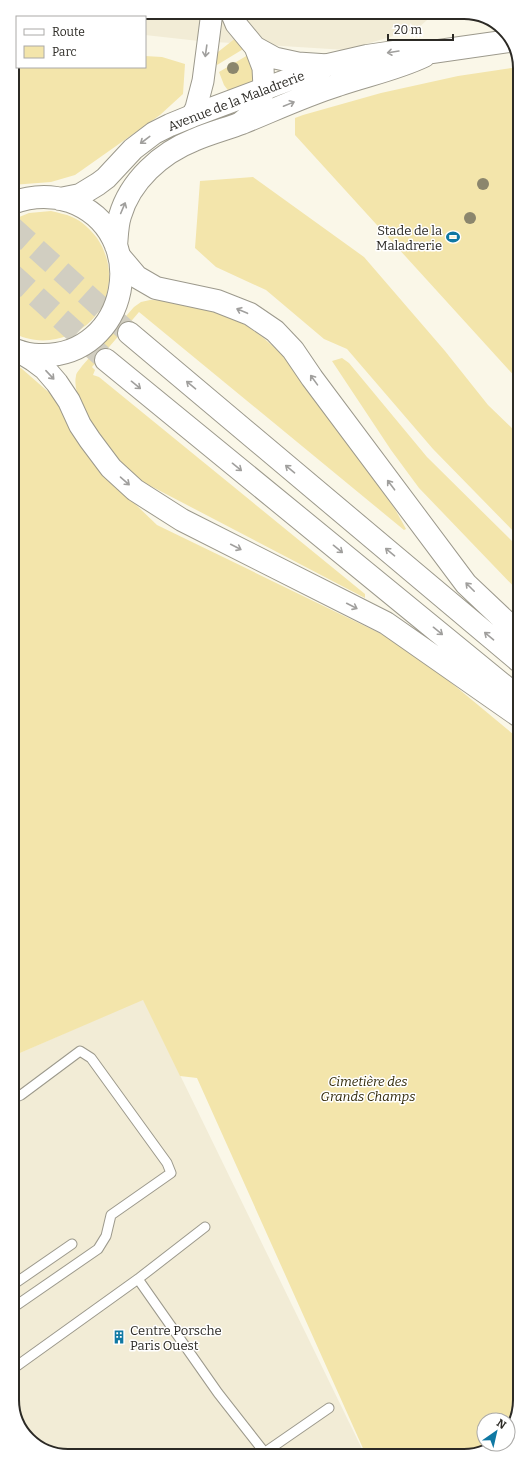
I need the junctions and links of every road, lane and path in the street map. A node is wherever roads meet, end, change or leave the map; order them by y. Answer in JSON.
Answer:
{"nodes":[{"id":1,"x":211,"y":19,"type":"edge"},
{"id":2,"x":234,"y":19,"type":"edge"},
{"id":3,"x":504,"y":41,"type":"edge"},
{"id":4,"x":255,"y":47,"type":"junction"},
{"id":5,"x":432,"y":52,"type":"junction"},
{"id":6,"x":328,"y":65,"type":"junction"},
{"id":7,"x":264,"y":88,"type":"junction"},
{"id":8,"x":192,"y":116,"type":"junction"},
{"id":9,"x":240,"y":123,"type":"junction"},
{"id":10,"x":60,"y":199,"type":"junction"},
{"id":11,"x":19,"y":201,"type":"edge"},
{"id":12,"x":118,"y":251,"type":"junction"},
{"id":13,"x":129,"y":333,"type":"tunnel mouth"},
{"id":14,"x":19,"y":351,"type":"edge"},
{"id":15,"x":19,"y":352,"type":"edge"},
{"id":16,"x":106,"y":360,"type":"tunnel mouth"},
{"id":17,"x":513,"y":628,"type":"edge"},
{"id":18,"x":513,"y":656,"type":"edge"},
{"id":19,"x":513,"y":693,"type":"edge"},
{"id":20,"x":513,"y":712,"type":"edge"},
{"id":21,"x":19,"y":1096,"type":"edge"},
{"id":22,"x":205,"y":1227,"type":"dead end"},
{"id":23,"x":72,"y":1244,"type":"dead end"},
{"id":24,"x":138,"y":1279,"type":"junction"},
{"id":25,"x":19,"y":1281,"type":"edge"},
{"id":26,"x":19,"y":1304,"type":"edge"},
{"id":27,"x":19,"y":1364,"type":"edge"},
{"id":28,"x":329,"y":1408,"type":"dead end"},
{"id":29,"x":259,"y":1449,"type":"edge"},
{"id":30,"x":270,"y":1449,"type":"edge"}],
"edges":[{"from":1,"to":8,"type":"street","one_way":true},
{"from":2,"to":4,"type":"street"},
{"from":3,"to":5,"type":"main road","name":"Avenue de la Maladrerie"},
{"from":4,"to":6,"type":"street"},
{"from":4,"to":7,"type":"street"},
{"from":5,"to":6,"type":"main road","name":"Avenue de la Maladrerie","one_way":true},
{"from":9,"to":5,"type":"main road","name":"Avenue de la Maladrerie","one_way":true},
{"from":6,"to":7,"type":"main road","name":"Avenue de la Maladrerie"},
{"from":7,"to":8,"type":"main road","name":"Avenue de la Maladrerie"},
{"from":7,"to":9,"type":"street"},
{"from":8,"to":10,"type":"main road","name":"Avenue de la Maladrerie","one_way":true},
{"from":12,"to":9,"type":"main road","name":"Avenue de la Maladrerie","one_way":true},
{"from":10,"to":11,"type":"main road"},
{"from":10,"to":12,"type":"main road"},
{"from":12,"to":14,"type":"main road"},
{"from":17,"to":12,"type":"main road","one_way":true},
{"from":18,"to":13,"type":"main road","one_way":true},
{"from":15,"to":20,"type":"main road","one_way":true},
{"from":16,"to":19,"type":"main road","one_way":true},
{"from":21,"to":26,"type":"lane"},
{"from":22,"to":24,"type":"lane"},
{"from":23,"to":25,"type":"lane"},
{"from":24,"to":27,"type":"lane"},
{"from":24,"to":29,"type":"lane"},
{"from":28,"to":30,"type":"lane"}]}
